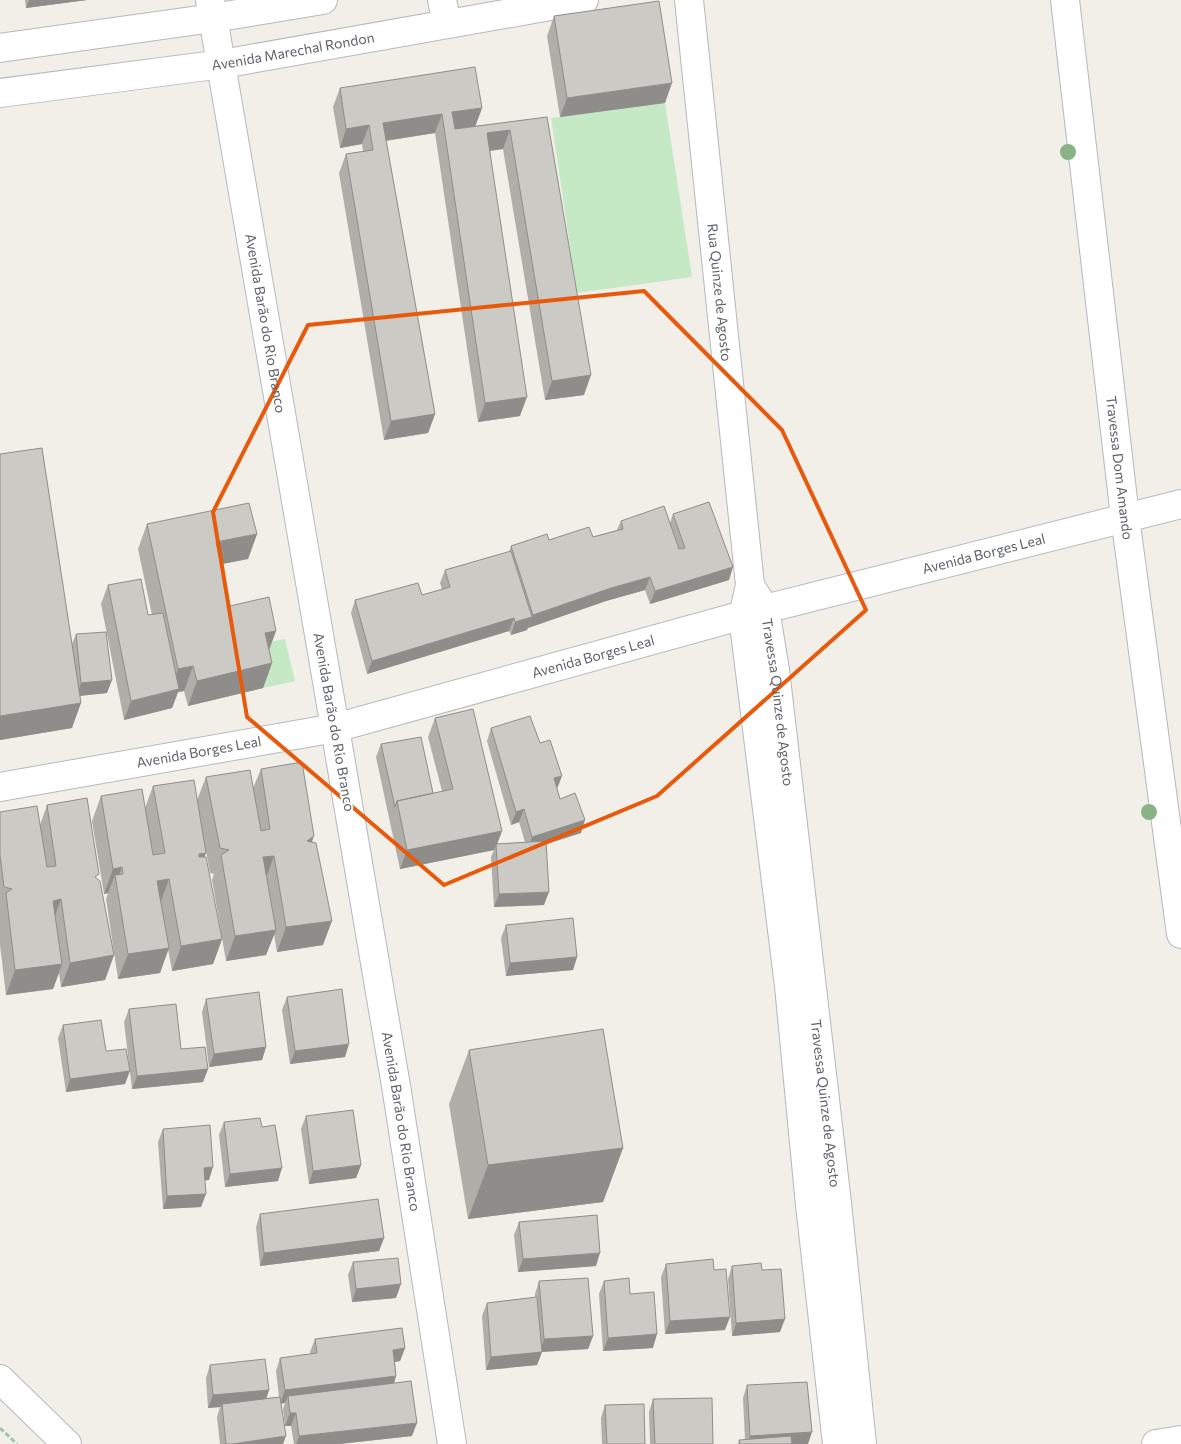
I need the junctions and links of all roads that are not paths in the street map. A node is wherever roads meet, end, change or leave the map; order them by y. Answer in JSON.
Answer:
{"nodes":[{"id":1,"x":323,"y":0,"type":"edge"},
{"id":2,"x":584,"y":0,"type":"edge"},
{"id":3,"x":689,"y":0,"type":"edge"},
{"id":4,"x":1065,"y":0,"type":"edge"},
{"id":5,"x":212,"y":9,"type":"edge"},
{"id":6,"x":444,"y":12,"type":"edge"},
{"id":7,"x":0,"y":48,"type":"edge"},
{"id":8,"x":222,"y":64,"type":"junction"},
{"id":9,"x":0,"y":93,"type":"edge"},
{"id":10,"x":1181,"y":504,"type":"edge"},
{"id":11,"x":1125,"y":518,"type":"junction"},
{"id":12,"x":750,"y":585,"type":"joint"},
{"id":13,"x":754,"y":613,"type":"junction"},
{"id":14,"x":335,"y":728,"type":"junction"},
{"id":15,"x":0,"y":787,"type":"edge"},
{"id":16,"x":1181,"y":934,"type":"edge"},
{"id":17,"x":800,"y":984,"type":"junction"},
{"id":18,"x":837,"y":1203,"type":"junction"},
{"id":19,"x":810,"y":1205,"type":"junction"},
{"id":20,"x":0,"y":1379,"type":"edge"},
{"id":21,"x":1181,"y":1440,"type":"edge"},
{"id":22,"x":67,"y":1444,"type":"edge"},
{"id":23,"x":452,"y":1444,"type":"edge"},
{"id":24,"x":837,"y":1444,"type":"edge"},
{"id":25,"x":862,"y":1444,"type":"edge"},
{"id":26,"x":1156,"y":1444,"type":"edge"}],
"edges":[{"from":1,"to":5,"type":"street"},
{"from":2,"to":6,"type":"street","name":"Avenida Marechal Rondon"},
{"from":3,"to":12,"type":"street","name":"Rua Quinze de Agosto"},
{"from":4,"to":11,"type":"street","name":"Travessa Dom Amando"},
{"from":5,"to":7,"type":"street"},
{"from":5,"to":8,"type":"street","name":"Avenida Barão do Rio Branco"},
{"from":6,"to":8,"type":"street","name":"Avenida Marechal Rondon"},
{"from":8,"to":9,"type":"street","name":"Avenida Marechal Rondon"},
{"from":8,"to":14,"type":"street","name":"Avenida Barão do Rio Branco"},
{"from":10,"to":11,"type":"street","name":"Avenida Borges Leal"},
{"from":11,"to":13,"type":"street","name":"Avenida Borges Leal"},
{"from":11,"to":16,"type":"street","name":"Travessa Dom Amando"},
{"from":12,"to":13,"type":"street","name":"Travessa Quinze de Agosto"},
{"from":13,"to":14,"type":"street","name":"Avenida Borges Leal"},
{"from":13,"to":17,"type":"street","name":"Travessa Quinze de Agosto"},
{"from":14,"to":15,"type":"street","name":"Avenida Borges Leal"},
{"from":14,"to":23,"type":"street","name":"Avenida Barão do Rio Branco"},
{"from":17,"to":18,"type":"street","name":"Travessa Quinze de Agosto"},
{"from":17,"to":19,"type":"street","name":"Travessa Quinze de Agosto"},
{"from":18,"to":19,"type":"street"},
{"from":18,"to":25,"type":"street","name":"Travessa Quinze de Agosto"},
{"from":19,"to":24,"type":"street","name":"Travessa Quinze de Agosto"},
{"from":20,"to":22,"type":"street"},
{"from":21,"to":26,"type":"street"}]}
